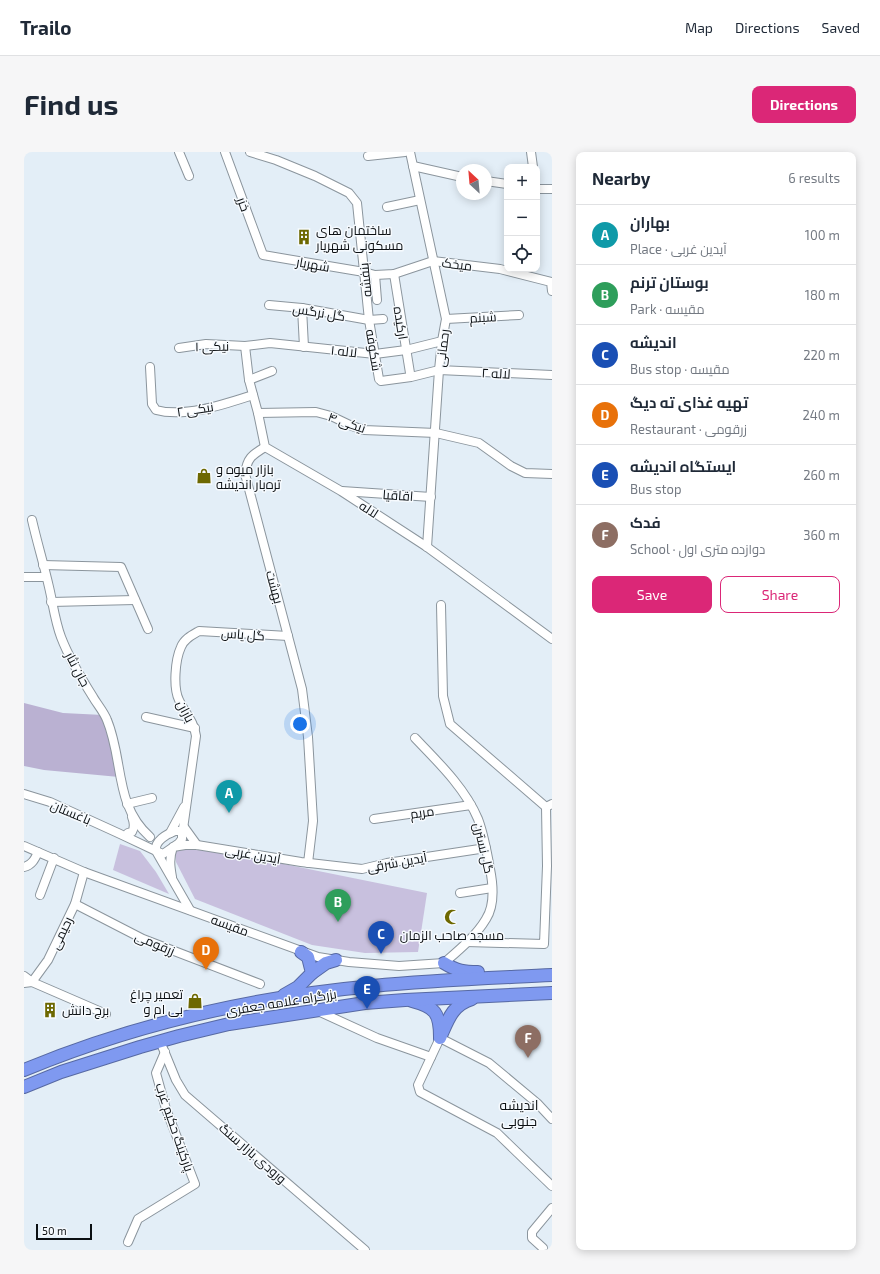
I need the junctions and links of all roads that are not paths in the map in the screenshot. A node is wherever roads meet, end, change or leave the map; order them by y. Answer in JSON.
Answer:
{"nodes":[{"id":1,"x":179,"y":152,"type":"edge"},
{"id":2,"x":225,"y":152,"type":"edge"},
{"id":3,"x":250,"y":152,"type":"edge"},
{"id":4,"x":405,"y":152,"type":"edge"},
{"id":5,"x":410,"y":152,"type":"edge"},
{"id":6,"x":531,"y":152,"type":"edge"},
{"id":7,"x":368,"y":156,"type":"dead end"},
{"id":8,"x":533,"y":164,"type":"edge"},
{"id":9,"x":413,"y":166,"type":"junction"},
{"id":10,"x":189,"y":176,"type":"dead end"},
{"id":11,"x":456,"y":176,"type":"edge"},
{"id":12,"x":492,"y":182,"type":"edge"},
{"id":13,"x":504,"y":184,"type":"edge"},
{"id":14,"x":540,"y":189,"type":"edge"},
{"id":15,"x":552,"y":189,"type":"edge"},
{"id":16,"x":420,"y":200,"type":"junction"},
{"id":17,"x":387,"y":207,"type":"dead end"},
{"id":18,"x":263,"y":255,"type":"joint"},
{"id":19,"x":433,"y":261,"type":"junction"},
{"id":20,"x":364,"y":272,"type":"junction"},
{"id":21,"x":394,"y":274,"type":"junction"},
{"id":22,"x":375,"y":275,"type":"junction"},
{"id":23,"x":552,"y":291,"type":"edge"},
{"id":24,"x":377,"y":300,"type":"dead end"},
{"id":25,"x":269,"y":304,"type":"dead end"},
{"id":26,"x":302,"y":308,"type":"junction"},
{"id":27,"x":519,"y":315,"type":"dead end"},
{"id":28,"x":383,"y":319,"type":"dead end"},
{"id":29,"x":446,"y":319,"type":"junction"},
{"id":30,"x":369,"y":320,"type":"junction"},
{"id":31,"x":442,"y":341,"type":"junction"},
{"id":32,"x":245,"y":346,"type":"junction"},
{"id":33,"x":304,"y":347,"type":"junction"},
{"id":34,"x":179,"y":348,"type":"dead end"},
{"id":35,"x":406,"y":350,"type":"junction"},
{"id":36,"x":375,"y":354,"type":"junction"},
{"id":37,"x":150,"y":367,"type":"dead end"},
{"id":38,"x":439,"y":370,"type":"junction"},
{"id":39,"x":272,"y":371,"type":"dead end"},
{"id":40,"x":410,"y":373,"type":"dead end"},
{"id":41,"x":552,"y":376,"type":"edge"},
{"id":42,"x":249,"y":380,"type":"junction"},
{"id":43,"x":380,"y":380,"type":"joint"},
{"id":44,"x":253,"y":395,"type":"junction"},
{"id":45,"x":258,"y":412,"type":"junction"},
{"id":46,"x":436,"y":433,"type":"junction"},
{"id":47,"x":265,"y":447,"type":"junction"},
{"id":48,"x":552,"y":474,"type":"edge"},
{"id":49,"x":341,"y":491,"type":"junction"},
{"id":50,"x":431,"y":497,"type":"junction"},
{"id":51,"x":32,"y":520,"type":"dead end"},
{"id":52,"x":427,"y":547,"type":"junction"},
{"id":53,"x":43,"y":566,"type":"junction"},
{"id":54,"x":24,"y":577,"type":"edge"},
{"id":55,"x":46,"y":577,"type":"junction"},
{"id":56,"x":135,"y":600,"type":"junction"},
{"id":57,"x":51,"y":602,"type":"junction"},
{"id":58,"x":441,"y":605,"type":"dead end"},
{"id":59,"x":148,"y":629,"type":"dead end"},
{"id":60,"x":199,"y":631,"type":"joint"},
{"id":61,"x":288,"y":636,"type":"junction"},
{"id":62,"x":552,"y":639,"type":"edge"},
{"id":63,"x":146,"y":717,"type":"dead end"},
{"id":64,"x":195,"y":728,"type":"junction"},
{"id":65,"x":415,"y":738,"type":"dead end"},
{"id":66,"x":24,"y":794,"type":"edge"},
{"id":67,"x":152,"y":798,"type":"dead end"},
{"id":68,"x":187,"y":800,"type":"junction"},
{"id":69,"x":127,"y":804,"type":"junction"},
{"id":70,"x":471,"y":805,"type":"junction"},
{"id":71,"x":549,"y":806,"type":"edge"},
{"id":72,"x":131,"y":814,"type":"junction"},
{"id":73,"x":374,"y":820,"type":"dead end"},
{"id":74,"x":184,"y":827,"type":"junction"},
{"id":75,"x":118,"y":833,"type":"junction"},
{"id":76,"x":128,"y":833,"type":"junction"},
{"id":77,"x":170,"y":833,"type":"junction"},
{"id":78,"x":182,"y":836,"type":"junction"},
{"id":79,"x":150,"y":837,"type":"junction"},
{"id":80,"x":160,"y":841,"type":"junction"},
{"id":81,"x":198,"y":845,"type":"junction"},
{"id":82,"x":24,"y":846,"type":"edge"},
{"id":83,"x":173,"y":847,"type":"junction"},
{"id":84,"x":486,"y":848,"type":"junction"},
{"id":85,"x":156,"y":851,"type":"junction"},
{"id":86,"x":38,"y":852,"type":"junction"},
{"id":87,"x":54,"y":858,"type":"junction"},
{"id":88,"x":308,"y":863,"type":"junction"},
{"id":89,"x":550,"y":866,"type":"edge"},
{"id":90,"x":24,"y":867,"type":"edge"},
{"id":91,"x":84,"y":872,"type":"junction"},
{"id":92,"x":172,"y":877,"type":"junction"},
{"id":93,"x":492,"y":888,"type":"junction"},
{"id":94,"x":460,"y":893,"type":"dead end"},
{"id":95,"x":40,"y":896,"type":"dead end"},
{"id":96,"x":75,"y":904,"type":"junction"},
{"id":97,"x":190,"y":910,"type":"junction"},
{"id":98,"x":466,"y":942,"type":"junction"},
{"id":99,"x":301,"y":952,"type":"junction"},
{"id":100,"x":336,"y":960,"type":"junction"},
{"id":101,"x":444,"y":963,"type":"junction"},
{"id":102,"x":312,"y":973,"type":"junction"},
{"id":103,"x":552,"y":975,"type":"edge"},
{"id":104,"x":24,"y":976,"type":"edge"},
{"id":105,"x":496,"y":978,"type":"junction"},
{"id":106,"x":28,"y":983,"type":"edge"},
{"id":107,"x":260,"y":984,"type":"dead end"},
{"id":108,"x":552,"y":993,"type":"edge"},
{"id":109,"x":479,"y":996,"type":"junction"},
{"id":110,"x":276,"y":999,"type":"junction"},
{"id":111,"x":405,"y":1000,"type":"junction"},
{"id":112,"x":318,"y":1010,"type":"junction"},
{"id":113,"x":106,"y":1014,"type":"dead end"},
{"id":114,"x":440,"y":1038,"type":"junction"},
{"id":115,"x":163,"y":1047,"type":"junction"},
{"id":116,"x":431,"y":1057,"type":"junction"},
{"id":117,"x":24,"y":1070,"type":"edge"},
{"id":118,"x":24,"y":1087,"type":"edge"},
{"id":119,"x":552,"y":1119,"type":"edge"},
{"id":120,"x":552,"y":1186,"type":"edge"},
{"id":121,"x":552,"y":1208,"type":"edge"},
{"id":122,"x":128,"y":1242,"type":"dead end"},
{"id":123,"x":543,"y":1248,"type":"dead end"},
{"id":124,"x":366,"y":1250,"type":"edge"}],
"edges":[{"from":1,"to":10,"type":"street"},
{"from":2,"to":18,"type":"street","name":"خزر"},
{"from":3,"to":20,"type":"street","name":"بنفشه"},
{"from":4,"to":7,"type":"street"},
{"from":5,"to":9,"type":"street","name":"رحمانی"},
{"from":6,"to":8,"type":"street"},
{"from":9,"to":11,"type":"street"},
{"from":9,"to":16,"type":"street","name":"رحمانی"},
{"from":12,"to":13,"type":"street"},
{"from":14,"to":15,"type":"street"},
{"from":16,"to":17,"type":"street"},
{"from":16,"to":19,"type":"street","name":"رحمانی"},
{"from":18,"to":20,"type":"street","name":"شهریار"},
{"from":19,"to":21,"type":"street","name":"میخک"},
{"from":19,"to":23,"type":"street","name":"میخک"},
{"from":19,"to":29,"type":"street","name":"رحمانی"},
{"from":20,"to":22,"type":"street","name":"میخک"},
{"from":20,"to":30,"type":"street","name":"بنفشه"},
{"from":21,"to":22,"type":"street","name":"میخک"},
{"from":21,"to":35,"type":"street","name":"ارکیده"},
{"from":22,"to":24,"type":"street"},
{"from":25,"to":26,"type":"street","name":"گل نرگس"},
{"from":26,"to":30,"type":"street","name":"گل نرگس"},
{"from":26,"to":33,"type":"street"},
{"from":27,"to":29,"type":"street","name":"شبنم"},
{"from":28,"to":30,"type":"street","name":"گل نرگس"},
{"from":29,"to":31,"type":"street","name":"رحمانی"},
{"from":30,"to":36,"type":"street","name":"شکوفه"},
{"from":31,"to":35,"type":"street","name":"لاله ۱"},
{"from":31,"to":38,"type":"street","name":"رحمانی"},
{"from":32,"to":33,"type":"street","name":"لاله ۱"},
{"from":32,"to":34,"type":"street","name":"نیکی ۱"},
{"from":32,"to":42,"type":"street"},
{"from":33,"to":36,"type":"street","name":"لاله ۱"},
{"from":35,"to":36,"type":"street","name":"لاله ۱"},
{"from":35,"to":40,"type":"street","name":"ارکیده"},
{"from":36,"to":43,"type":"street","name":"شکوفه"},
{"from":37,"to":44,"type":"street","name":"نیکی ۲"},
{"from":38,"to":41,"type":"street","name":"لاله ۲"},
{"from":38,"to":43,"type":"street","name":"لاله ۲"},
{"from":38,"to":46,"type":"street","name":"رحمانی"},
{"from":39,"to":42,"type":"street"},
{"from":42,"to":44,"type":"street"},
{"from":44,"to":45,"type":"street"},
{"from":45,"to":46,"type":"street","name":"نیکی ۴"},
{"from":45,"to":47,"type":"street"},
{"from":46,"to":48,"type":"street","name":"نیکی ۴"},
{"from":46,"to":50,"type":"street","name":"رحمانی"},
{"from":47,"to":49,"type":"street","name":"لاله"},
{"from":47,"to":61,"type":"street","name":"بهشت"},
{"from":49,"to":50,"type":"street","name":"اقاقیا"},
{"from":49,"to":52,"type":"street","name":"لاله"},
{"from":50,"to":52,"type":"street","name":"رحمانی"},
{"from":51,"to":53,"type":"street","name":"جان نثار"},
{"from":52,"to":62,"type":"street","name":"لاله"},
{"from":53,"to":55,"type":"street","name":"جان نثار"},
{"from":53,"to":56,"type":"street"},
{"from":54,"to":55,"type":"street"},
{"from":55,"to":57,"type":"street","name":"جان نثار"},
{"from":56,"to":57,"type":"street"},
{"from":56,"to":59,"type":"street"},
{"from":57,"to":69,"type":"street","name":"جان نثار"},
{"from":58,"to":71,"type":"street"},
{"from":60,"to":61,"type":"street","name":"گل یاس"},
{"from":60,"to":64,"type":"street","name":"باران"},
{"from":61,"to":88,"type":"street","name":"بهشت"},
{"from":63,"to":64,"type":"street"},
{"from":64,"to":68,"type":"street","name":"باران"},
{"from":65,"to":70,"type":"street","name":"گل نسترن"},
{"from":66,"to":75,"type":"street","name":"باغستان"},
{"from":67,"to":69,"type":"street"},
{"from":68,"to":74,"type":"street","name":"باران"},
{"from":68,"to":77,"type":"street"},
{"from":69,"to":72,"type":"street","name":"جان نثار"},
{"from":70,"to":73,"type":"street","name":"مریم"},
{"from":70,"to":84,"type":"street","name":"گل نسترن"},
{"from":71,"to":89,"type":"street"},
{"from":72,"to":76,"type":"street"},
{"from":72,"to":79,"type":"street"},
{"from":74,"to":78,"type":"street","name":"باران"},
{"from":74,"to":81,"type":"street"},
{"from":75,"to":76,"type":"street"},
{"from":75,"to":85,"type":"street","name":"باغستان"},
{"from":76,"to":79,"type":"street"},
{"from":77,"to":78,"type":"street"},
{"from":77,"to":80,"type":"street"},
{"from":78,"to":83,"type":"street"},
{"from":79,"to":80,"type":"street"},
{"from":80,"to":85,"type":"street"},
{"from":81,"to":83,"type":"street","name":"آیدین غربی"},
{"from":81,"to":88,"type":"street","name":"آیدین غربی"},
{"from":82,"to":86,"type":"street","name":"مقیسه"},
{"from":83,"to":85,"type":"street","name":"آیدین غربی"},
{"from":83,"to":92,"type":"street"},
{"from":84,"to":88,"type":"street","name":"آیدین شرقی"},
{"from":84,"to":93,"type":"street","name":"گل نسترن"},
{"from":85,"to":92,"type":"street"},
{"from":86,"to":87,"type":"street","name":"مقیسه"},
{"from":86,"to":90,"type":"street"},
{"from":87,"to":91,"type":"street","name":"مقیسه"},
{"from":87,"to":95,"type":"street"},
{"from":89,"to":98,"type":"street"},
{"from":91,"to":96,"type":"street","name":"رحیمی"},
{"from":91,"to":97,"type":"street","name":"مقیسه"},
{"from":92,"to":97,"type":"street"},
{"from":93,"to":94,"type":"street"},
{"from":93,"to":98,"type":"street","name":"گل نسترن"},
{"from":96,"to":106,"type":"street","name":"رحیمی"},
{"from":96,"to":107,"type":"street","name":"زرقومی"},
{"from":97,"to":99,"type":"street","name":"مقیسه"},
{"from":98,"to":101,"type":"street","name":"گل نسترن"},
{"from":99,"to":100,"type":"street","name":"مقیسه"},
{"from":99,"to":102,"type":"highway"},
{"from":100,"to":101,"type":"street","name":"مقیسه"},
{"from":100,"to":102,"type":"highway"},
{"from":101,"to":105,"type":"highway"},
{"from":102,"to":110,"type":"highway"},
{"from":103,"to":105,"type":"highway","name":"بزرگراه علامه جعفری"},
{"from":104,"to":106,"type":"street"},
{"from":105,"to":110,"type":"highway","name":"بزرگراه علامه جعفری"},
{"from":106,"to":113,"type":"street"},
{"from":108,"to":109,"type":"highway","name":"بزرگراه علامه جعفری"},
{"from":109,"to":111,"type":"highway","name":"بزرگراه علامه جعفری"},
{"from":109,"to":114,"type":"highway"},
{"from":110,"to":117,"type":"highway","name":"بزرگراه علامه جعفری"},
{"from":111,"to":112,"type":"highway","name":"بزرگراه علامه جعفری"},
{"from":111,"to":114,"type":"highway"},
{"from":112,"to":115,"type":"highway","name":"بزرگراه علامه جعفری"},
{"from":112,"to":116,"type":"street"},
{"from":114,"to":116,"type":"street"},
{"from":114,"to":119,"type":"street"},
{"from":115,"to":118,"type":"highway","name":"بزرگراه علامه جعفری"},
{"from":115,"to":122,"type":"street","name":"پارکینگ حکیم غرب"},
{"from":115,"to":124,"type":"street","name":"ورودی بازار سنگ"},
{"from":116,"to":120,"type":"street"},
{"from":121,"to":123,"type":"street"}]}
